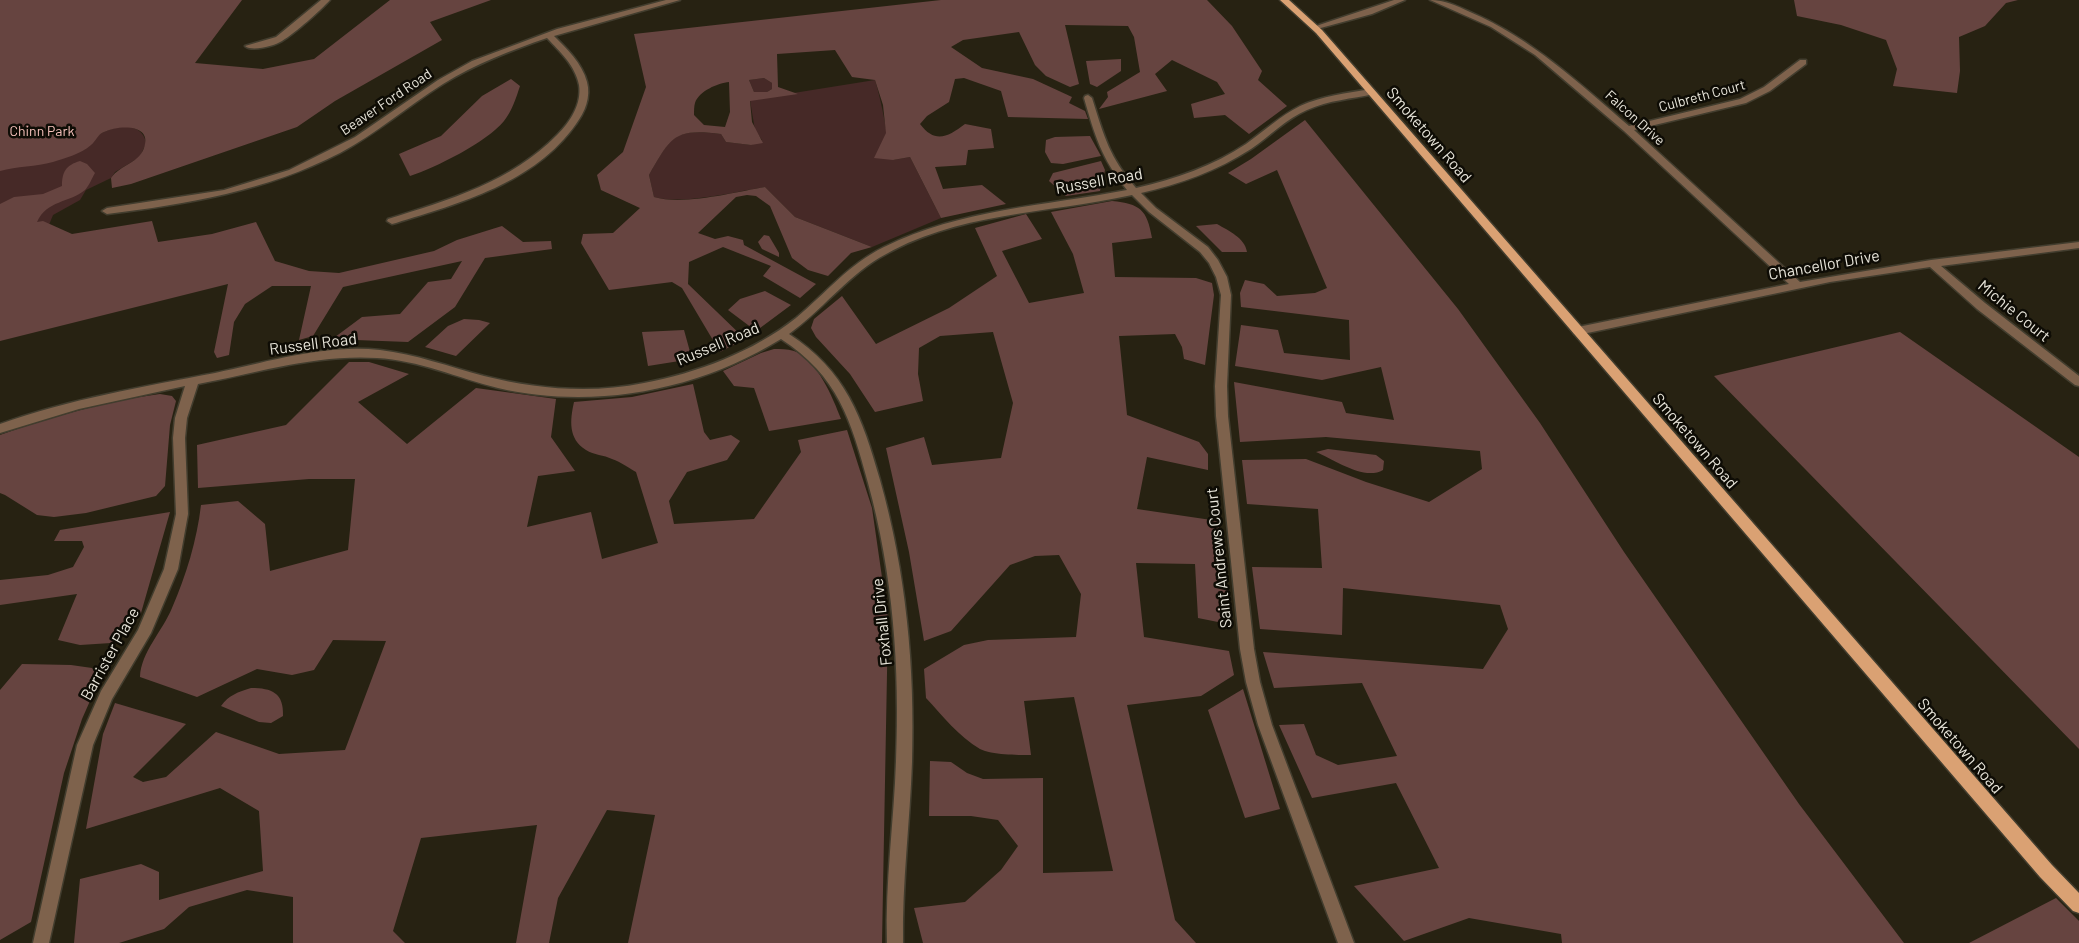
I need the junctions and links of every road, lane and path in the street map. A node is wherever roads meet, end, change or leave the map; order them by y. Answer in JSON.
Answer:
{"nodes":[{"id":1,"x":326,"y":0,"type":"edge"},
{"id":2,"x":676,"y":0,"type":"edge"},
{"id":3,"x":1284,"y":0,"type":"edge"},
{"id":4,"x":1401,"y":0,"type":"edge"},
{"id":5,"x":1434,"y":0,"type":"edge"},
{"id":6,"x":1317,"y":27,"type":"junction"},
{"id":7,"x":550,"y":36,"type":"junction"},
{"id":8,"x":249,"y":46,"type":"dead end"},
{"id":9,"x":1803,"y":62,"type":"dead end"},
{"id":10,"x":1371,"y":92,"type":"junction"},
{"id":11,"x":1088,"y":98,"type":"dead end"},
{"id":12,"x":1628,"y":129,"type":"junction"},
{"id":13,"x":1134,"y":192,"type":"junction"},
{"id":14,"x":107,"y":211,"type":"dead end"},
{"id":15,"x":392,"y":221,"type":"dead end"},
{"id":16,"x":2079,"y":245,"type":"edge"},
{"id":17,"x":1931,"y":263,"type":"junction"},
{"id":18,"x":1798,"y":286,"type":"junction"},
{"id":19,"x":1578,"y":331,"type":"junction"},
{"id":20,"x":781,"y":334,"type":"junction"},
{"id":21,"x":193,"y":381,"type":"junction"},
{"id":22,"x":2079,"y":382,"type":"edge"},
{"id":23,"x":0,"y":429,"type":"edge"},
{"id":24,"x":2079,"y":905,"type":"edge"},
{"id":25,"x":41,"y":943,"type":"edge"},
{"id":26,"x":895,"y":943,"type":"edge"},
{"id":27,"x":1346,"y":943,"type":"edge"}],
"edges":[{"from":1,"to":8,"type":"street"},
{"from":2,"to":7,"type":"street","name":"Beaver Ford Road"},
{"from":3,"to":6,"type":"main road","name":"Smoketown Road"},
{"from":4,"to":6,"type":"street"},
{"from":5,"to":12,"type":"street","name":"Falcon Drive"},
{"from":6,"to":10,"type":"main road","name":"Smoketown Road"},
{"from":7,"to":14,"type":"street","name":"Beaver Ford Road"},
{"from":7,"to":15,"type":"street"},
{"from":9,"to":12,"type":"street","name":"Culbreth Court"},
{"from":10,"to":13,"type":"street","name":"Russell Road"},
{"from":10,"to":19,"type":"main road","name":"Smoketown Road"},
{"from":11,"to":13,"type":"street","name":"Saint Andrews Court"},
{"from":12,"to":18,"type":"street","name":"Falcon Drive"},
{"from":13,"to":20,"type":"street","name":"Russell Road"},
{"from":13,"to":27,"type":"street","name":"Saint Andrews Court"},
{"from":16,"to":17,"type":"street","name":"Chancellor Drive"},
{"from":17,"to":18,"type":"street","name":"Chancellor Drive"},
{"from":17,"to":22,"type":"street","name":"Michie Court"},
{"from":18,"to":19,"type":"street","name":"Chancellor Drive"},
{"from":19,"to":24,"type":"main road","name":"Smoketown Road"},
{"from":20,"to":21,"type":"street","name":"Russell Road"},
{"from":20,"to":26,"type":"street","name":"Foxhall Drive"},
{"from":21,"to":23,"type":"street","name":"Russell Road"},
{"from":21,"to":25,"type":"street","name":"Barrister Place"}]}
